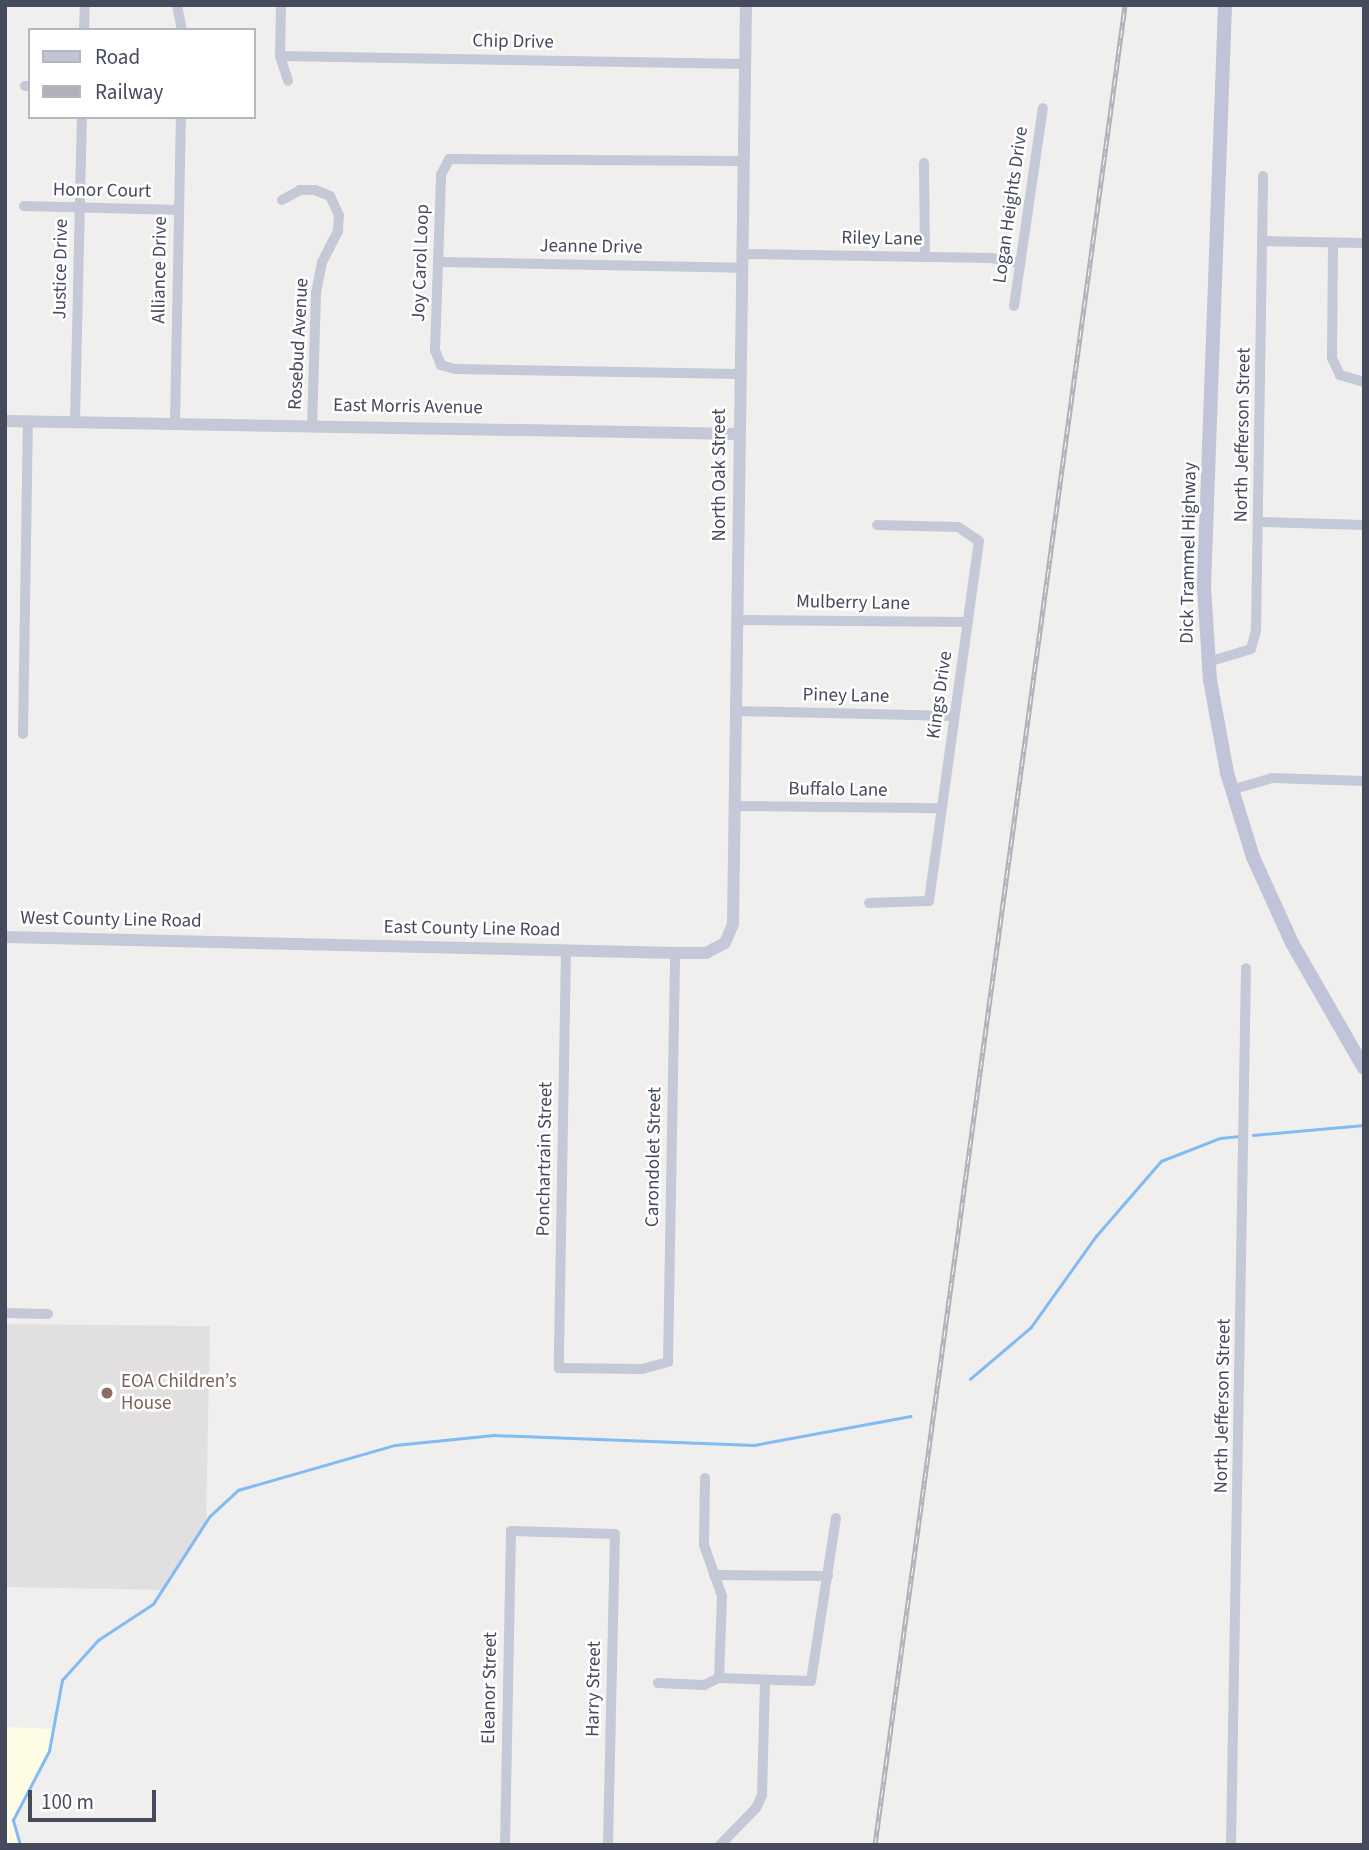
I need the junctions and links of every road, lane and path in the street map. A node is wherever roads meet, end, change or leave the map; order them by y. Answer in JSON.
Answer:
{"nodes":[{"id":1,"x":85,"y":5,"type":"edge"},
{"id":2,"x":177,"y":5,"type":"edge"},
{"id":3,"x":281,"y":5,"type":"edge"},
{"id":4,"x":746,"y":5,"type":"edge"},
{"id":5,"x":1225,"y":5,"type":"edge"},
{"id":6,"x":84,"y":28,"type":"edge"},
{"id":7,"x":182,"y":28,"type":"edge"},
{"id":8,"x":280,"y":56,"type":"junction"},
{"id":9,"x":745,"y":64,"type":"junction"},
{"id":10,"x":288,"y":81,"type":"dead end"},
{"id":11,"x":1043,"y":108,"type":"dead end"},
{"id":12,"x":82,"y":119,"type":"edge"},
{"id":13,"x":181,"y":119,"type":"edge"},
{"id":14,"x":743,"y":161,"type":"junction"},
{"id":15,"x":924,"y":163,"type":"dead end"},
{"id":16,"x":1263,"y":176,"type":"dead end"},
{"id":17,"x":282,"y":200,"type":"dead end"},
{"id":18,"x":24,"y":206,"type":"dead end"},
{"id":19,"x":80,"y":207,"type":"junction"},
{"id":20,"x":179,"y":210,"type":"junction"},
{"id":21,"x":1263,"y":241,"type":"junction"},
{"id":22,"x":1333,"y":243,"type":"junction"},
{"id":23,"x":1364,"y":243,"type":"edge"},
{"id":24,"x":925,"y":257,"type":"junction"},
{"id":25,"x":742,"y":261,"type":"junction"},
{"id":26,"x":439,"y":262,"type":"junction"},
{"id":27,"x":1020,"y":263,"type":"junction"},
{"id":28,"x":1014,"y":306,"type":"dead end"},
{"id":29,"x":740,"y":374,"type":"junction"},
{"id":30,"x":1364,"y":382,"type":"edge"},
{"id":31,"x":5,"y":421,"type":"edge"},
{"id":32,"x":27,"y":421,"type":"junction"},
{"id":33,"x":75,"y":421,"type":"junction"},
{"id":34,"x":175,"y":422,"type":"junction"},
{"id":35,"x":312,"y":425,"type":"junction"},
{"id":36,"x":739,"y":434,"type":"junction"},
{"id":37,"x":1258,"y":522,"type":"junction"},
{"id":38,"x":877,"y":525,"type":"dead end"},
{"id":39,"x":1364,"y":525,"type":"edge"},
{"id":40,"x":738,"y":620,"type":"junction"},
{"id":41,"x":968,"y":622,"type":"junction"},
{"id":42,"x":1208,"y":662,"type":"junction"},
{"id":43,"x":736,"y":711,"type":"junction"},
{"id":44,"x":954,"y":716,"type":"junction"},
{"id":45,"x":23,"y":734,"type":"dead end"},
{"id":46,"x":1364,"y":781,"type":"edge"},
{"id":47,"x":1231,"y":790,"type":"junction"},
{"id":48,"x":734,"y":806,"type":"junction"},
{"id":49,"x":941,"y":808,"type":"junction"},
{"id":50,"x":869,"y":903,"type":"dead end"},
{"id":51,"x":5,"y":937,"type":"edge"},
{"id":52,"x":216,"y":942,"type":"joint"},
{"id":53,"x":725,"y":943,"type":"joint"},
{"id":54,"x":566,"y":950,"type":"junction"},
{"id":55,"x":675,"y":953,"type":"junction"},
{"id":56,"x":1246,"y":968,"type":"dead end"},
{"id":57,"x":1364,"y":1068,"type":"edge"},
{"id":58,"x":5,"y":1313,"type":"edge"},
{"id":59,"x":48,"y":1314,"type":"dead end"},
{"id":60,"x":668,"y":1362,"type":"joint"},
{"id":61,"x":705,"y":1478,"type":"dead end"},
{"id":62,"x":836,"y":1518,"type":"dead end"},
{"id":63,"x":511,"y":1531,"type":"joint"},
{"id":64,"x":714,"y":1575,"type":"junction"},
{"id":65,"x":828,"y":1576,"type":"junction"},
{"id":66,"x":719,"y":1678,"type":"junction"},
{"id":67,"x":765,"y":1682,"type":"junction"},
{"id":68,"x":658,"y":1684,"type":"dead end"},
{"id":69,"x":505,"y":1845,"type":"edge"},
{"id":70,"x":608,"y":1845,"type":"edge"},
{"id":71,"x":720,"y":1845,"type":"edge"},
{"id":72,"x":1231,"y":1845,"type":"edge"}],
"edges":[{"from":1,"to":6,"type":"street"},
{"from":2,"to":7,"type":"street"},
{"from":3,"to":8,"type":"street"},
{"from":4,"to":9,"type":"street","name":"North Oak Street"},
{"from":5,"to":42,"type":"main road","name":"Dick Trammel Highway"},
{"from":8,"to":9,"type":"street","name":"Chip Drive"},
{"from":8,"to":10,"type":"street"},
{"from":9,"to":14,"type":"street","name":"North Oak Street"},
{"from":11,"to":27,"type":"street","name":"Logan Heights Drive"},
{"from":12,"to":19,"type":"street","name":"Justice Drive"},
{"from":13,"to":20,"type":"street","name":"Alliance Drive"},
{"from":14,"to":25,"type":"street","name":"North Oak Street"},
{"from":14,"to":26,"type":"street","name":"Joy Carol Loop"},
{"from":15,"to":24,"type":"street"},
{"from":16,"to":21,"type":"street","name":"North Jefferson Street"},
{"from":17,"to":35,"type":"street","name":"Rosebud Avenue"},
{"from":18,"to":19,"type":"street","name":"Honor Court"},
{"from":19,"to":20,"type":"street","name":"Honor Court"},
{"from":19,"to":33,"type":"street","name":"Justice Drive"},
{"from":20,"to":34,"type":"street","name":"Alliance Drive"},
{"from":21,"to":22,"type":"street"},
{"from":21,"to":37,"type":"street","name":"North Jefferson Street"},
{"from":22,"to":23,"type":"street"},
{"from":22,"to":30,"type":"street"},
{"from":24,"to":25,"type":"street","name":"Riley Lane"},
{"from":24,"to":27,"type":"street","name":"Riley Lane"},
{"from":25,"to":26,"type":"street","name":"Jeanne Drive"},
{"from":25,"to":29,"type":"street","name":"North Oak Street"},
{"from":26,"to":29,"type":"street","name":"Joy Carol Loop"},
{"from":27,"to":28,"type":"street","name":"Logan Heights Drive"},
{"from":29,"to":36,"type":"street","name":"North Oak Street"},
{"from":31,"to":32,"type":"street","name":"East Morris Avenue"},
{"from":32,"to":33,"type":"street","name":"East Morris Avenue"},
{"from":32,"to":45,"type":"street"},
{"from":33,"to":34,"type":"street","name":"East Morris Avenue"},
{"from":34,"to":35,"type":"street","name":"East Morris Avenue"},
{"from":35,"to":36,"type":"street","name":"East Morris Avenue"},
{"from":36,"to":40,"type":"street","name":"North Oak Street"},
{"from":37,"to":39,"type":"street"},
{"from":37,"to":42,"type":"street","name":"North Jefferson Street"},
{"from":38,"to":41,"type":"street","name":"Kings Drive"},
{"from":40,"to":41,"type":"street","name":"Mulberry Lane"},
{"from":40,"to":43,"type":"street","name":"North Oak Street"},
{"from":41,"to":44,"type":"street","name":"Kings Drive"},
{"from":42,"to":47,"type":"main road","name":"Dick Trammel Highway"},
{"from":43,"to":44,"type":"street","name":"Piney Lane"},
{"from":43,"to":48,"type":"street","name":"North Oak Street"},
{"from":44,"to":49,"type":"street","name":"Kings Drive"},
{"from":46,"to":47,"type":"street"},
{"from":47,"to":57,"type":"main road","name":"Dick Trammel Highway"},
{"from":48,"to":49,"type":"street","name":"Buffalo Lane"},
{"from":48,"to":53,"type":"street","name":"North Oak Street"},
{"from":49,"to":50,"type":"street","name":"Kings Drive"},
{"from":51,"to":52,"type":"street","name":"West County Line Road"},
{"from":52,"to":54,"type":"street","name":"East County Line Road"},
{"from":53,"to":55,"type":"street","name":"East County Line Road"},
{"from":54,"to":55,"type":"street","name":"East County Line Road"},
{"from":54,"to":60,"type":"street","name":"Ponchartrain Street"},
{"from":55,"to":60,"type":"street","name":"Carondolet Street"},
{"from":56,"to":72,"type":"street","name":"North Jefferson Street"},
{"from":58,"to":59,"type":"street"},
{"from":61,"to":64,"type":"street"},
{"from":62,"to":65,"type":"street"},
{"from":63,"to":69,"type":"street","name":"Eleanor Street"},
{"from":63,"to":70,"type":"street","name":"Harry Street"},
{"from":64,"to":65,"type":"street"},
{"from":64,"to":66,"type":"street"},
{"from":65,"to":67,"type":"street"},
{"from":66,"to":67,"type":"street"},
{"from":66,"to":68,"type":"street"},
{"from":67,"to":71,"type":"street"}]}
